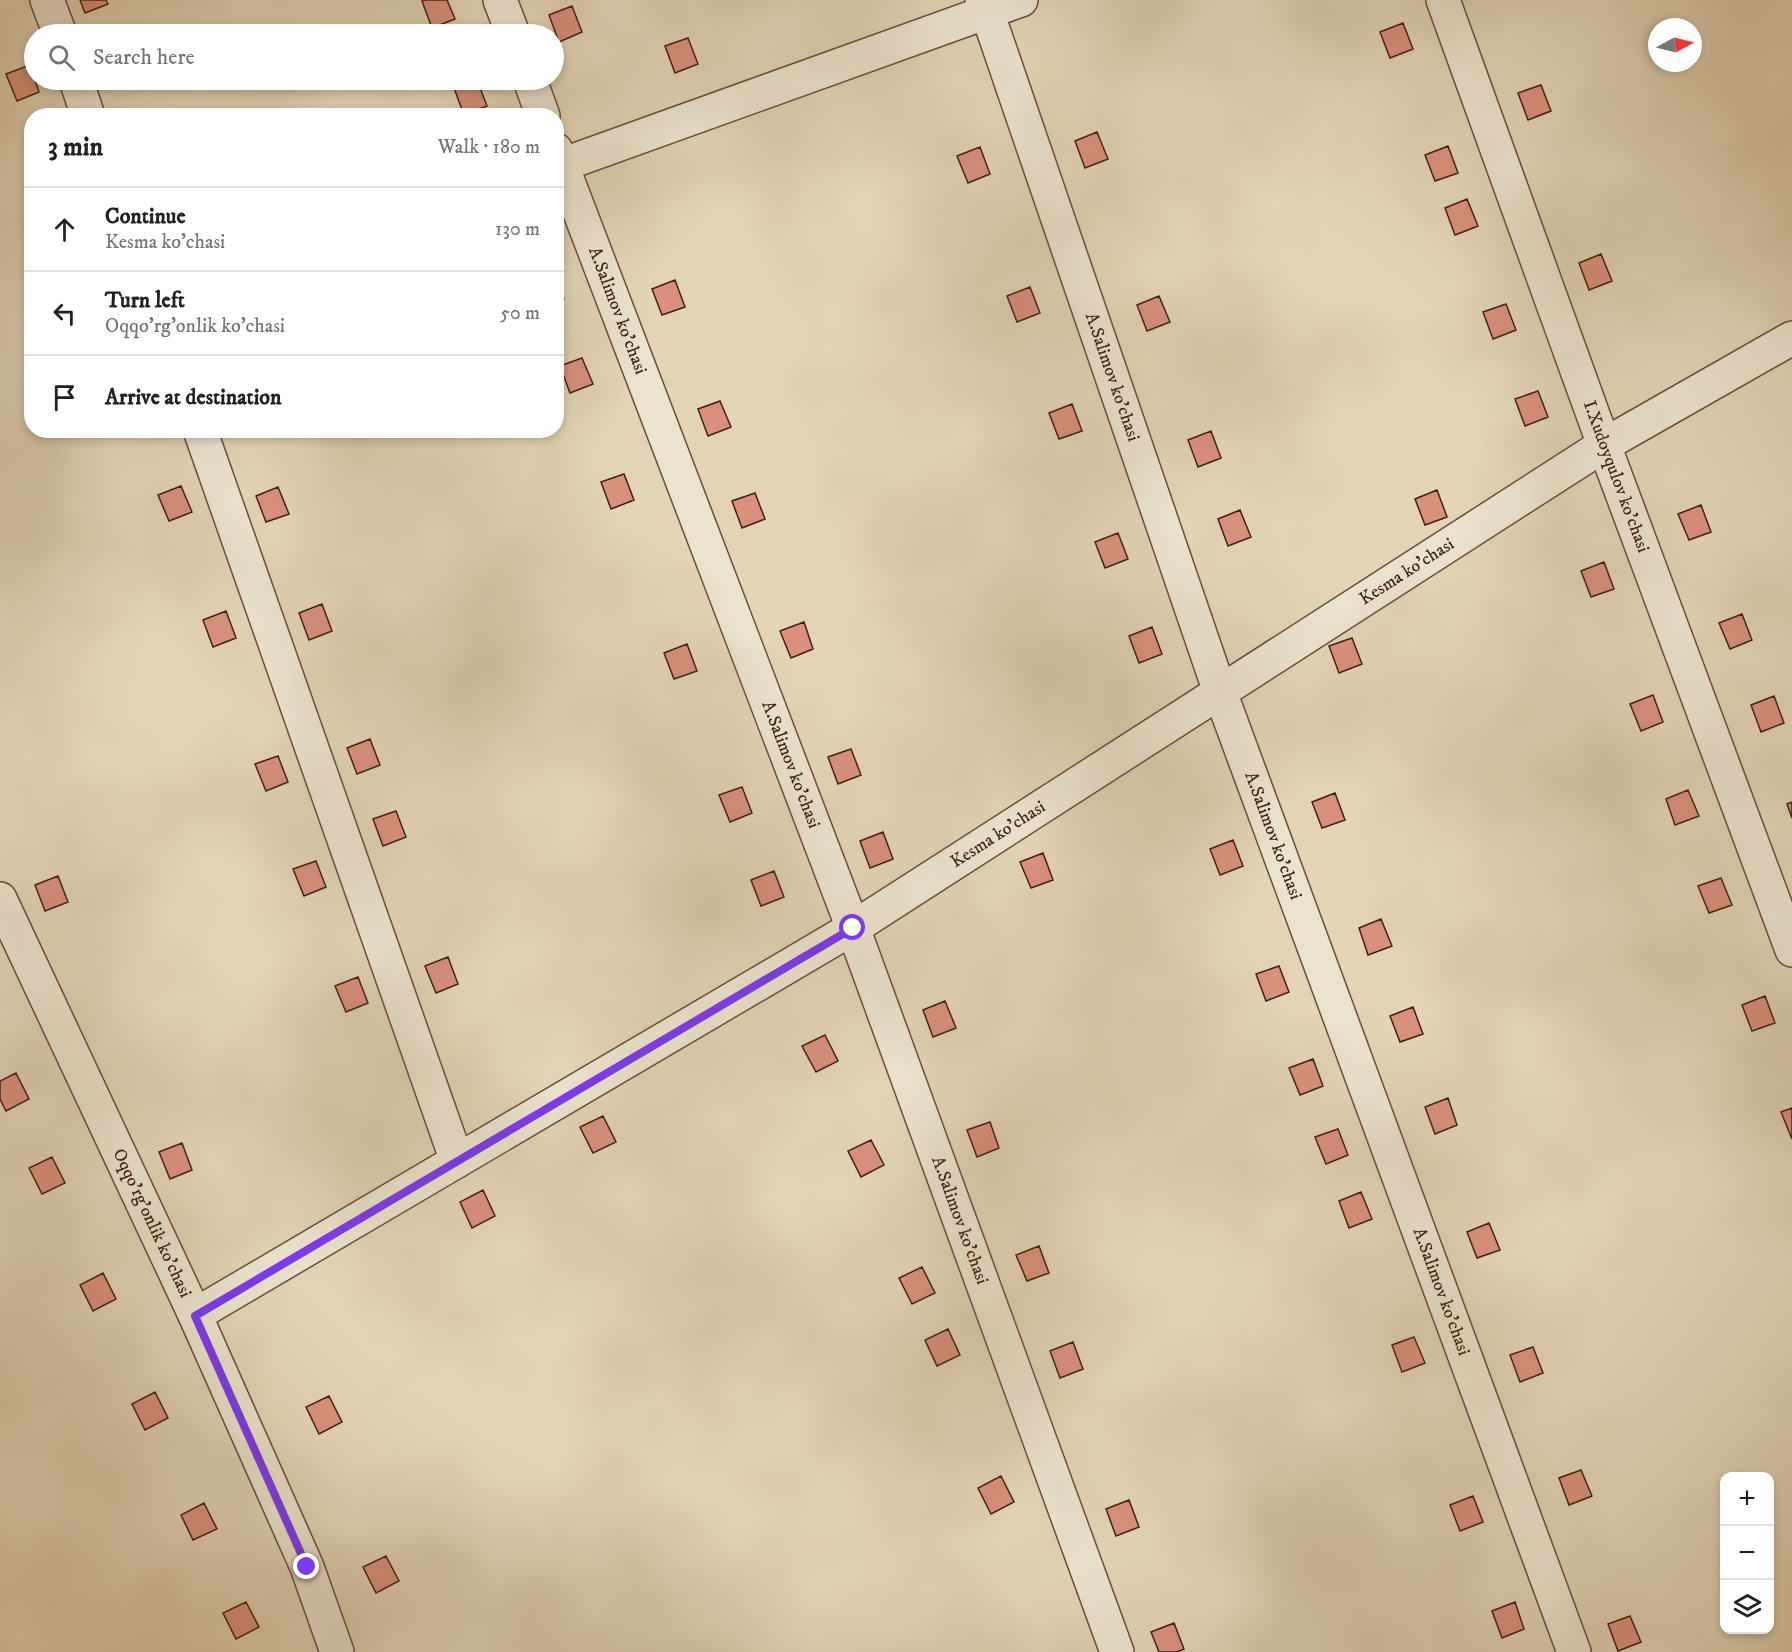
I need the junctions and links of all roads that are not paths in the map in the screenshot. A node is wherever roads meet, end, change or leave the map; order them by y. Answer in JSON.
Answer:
{"nodes":[{"id":1,"x":47,"y":0,"type":"edge"},
{"id":2,"x":500,"y":0,"type":"edge"},
{"id":3,"x":1021,"y":0,"type":"edge"},
{"id":4,"x":1443,"y":0,"type":"edge"},
{"id":5,"x":984,"y":6,"type":"edge"},
{"id":6,"x":56,"y":24,"type":"edge"},
{"id":7,"x":509,"y":24,"type":"edge"},
{"id":8,"x":79,"y":90,"type":"edge"},
{"id":9,"x":534,"y":90,"type":"edge"},
{"id":10,"x":85,"y":108,"type":"edge"},
{"id":11,"x":540,"y":108,"type":"edge"},
{"id":12,"x":564,"y":159,"type":"edge"},
{"id":13,"x":564,"y":177,"type":"edge"},
{"id":14,"x":1792,"y":338,"type":"edge"},
{"id":15,"x":203,"y":438,"type":"edge"},
{"id":16,"x":1604,"y":445,"type":"junction"},
{"id":17,"x":1220,"y":692,"type":"junction"},
{"id":18,"x":0,"y":899,"type":"edge"},
{"id":19,"x":853,"y":928,"type":"junction"},
{"id":20,"x":1792,"y":950,"type":"edge"},
{"id":21,"x":457,"y":1161,"type":"junction"},
{"id":22,"x":195,"y":1316,"type":"junction"},
{"id":23,"x":338,"y":1652,"type":"edge"},
{"id":24,"x":1117,"y":1652,"type":"edge"},
{"id":25,"x":1574,"y":1652,"type":"edge"}],
"edges":[{"from":1,"to":6,"type":"street"},
{"from":2,"to":7,"type":"street"},
{"from":3,"to":5,"type":"street"},
{"from":4,"to":16,"type":"street","name":"I.Xudoyqulov ko'chasi"},
{"from":5,"to":12,"type":"street"},
{"from":5,"to":17,"type":"street","name":"A.Salimov ko'chasi"},
{"from":8,"to":10,"type":"street"},
{"from":9,"to":11,"type":"street"},
{"from":13,"to":19,"type":"street","name":"A.Salimov ko'chasi"},
{"from":14,"to":16,"type":"street","name":"Kesma ko'chasi"},
{"from":15,"to":21,"type":"street"},
{"from":16,"to":17,"type":"street","name":"Kesma ko'chasi"},
{"from":16,"to":20,"type":"street","name":"I.Xudoyqulov ko'chasi"},
{"from":17,"to":19,"type":"street","name":"Kesma ko'chasi"},
{"from":17,"to":25,"type":"street","name":"A.Salimov ko'chasi"},
{"from":18,"to":22,"type":"street","name":"Oqqo'rg'onlik ko'chasi"},
{"from":19,"to":21,"type":"street","name":"Kesma ko'chasi"},
{"from":19,"to":24,"type":"street","name":"A.Salimov ko'chasi"},
{"from":21,"to":22,"type":"street","name":"Kesma ko'chasi"},
{"from":22,"to":23,"type":"street","name":"Oqqo'rg'onlik ko'chasi"}]}
